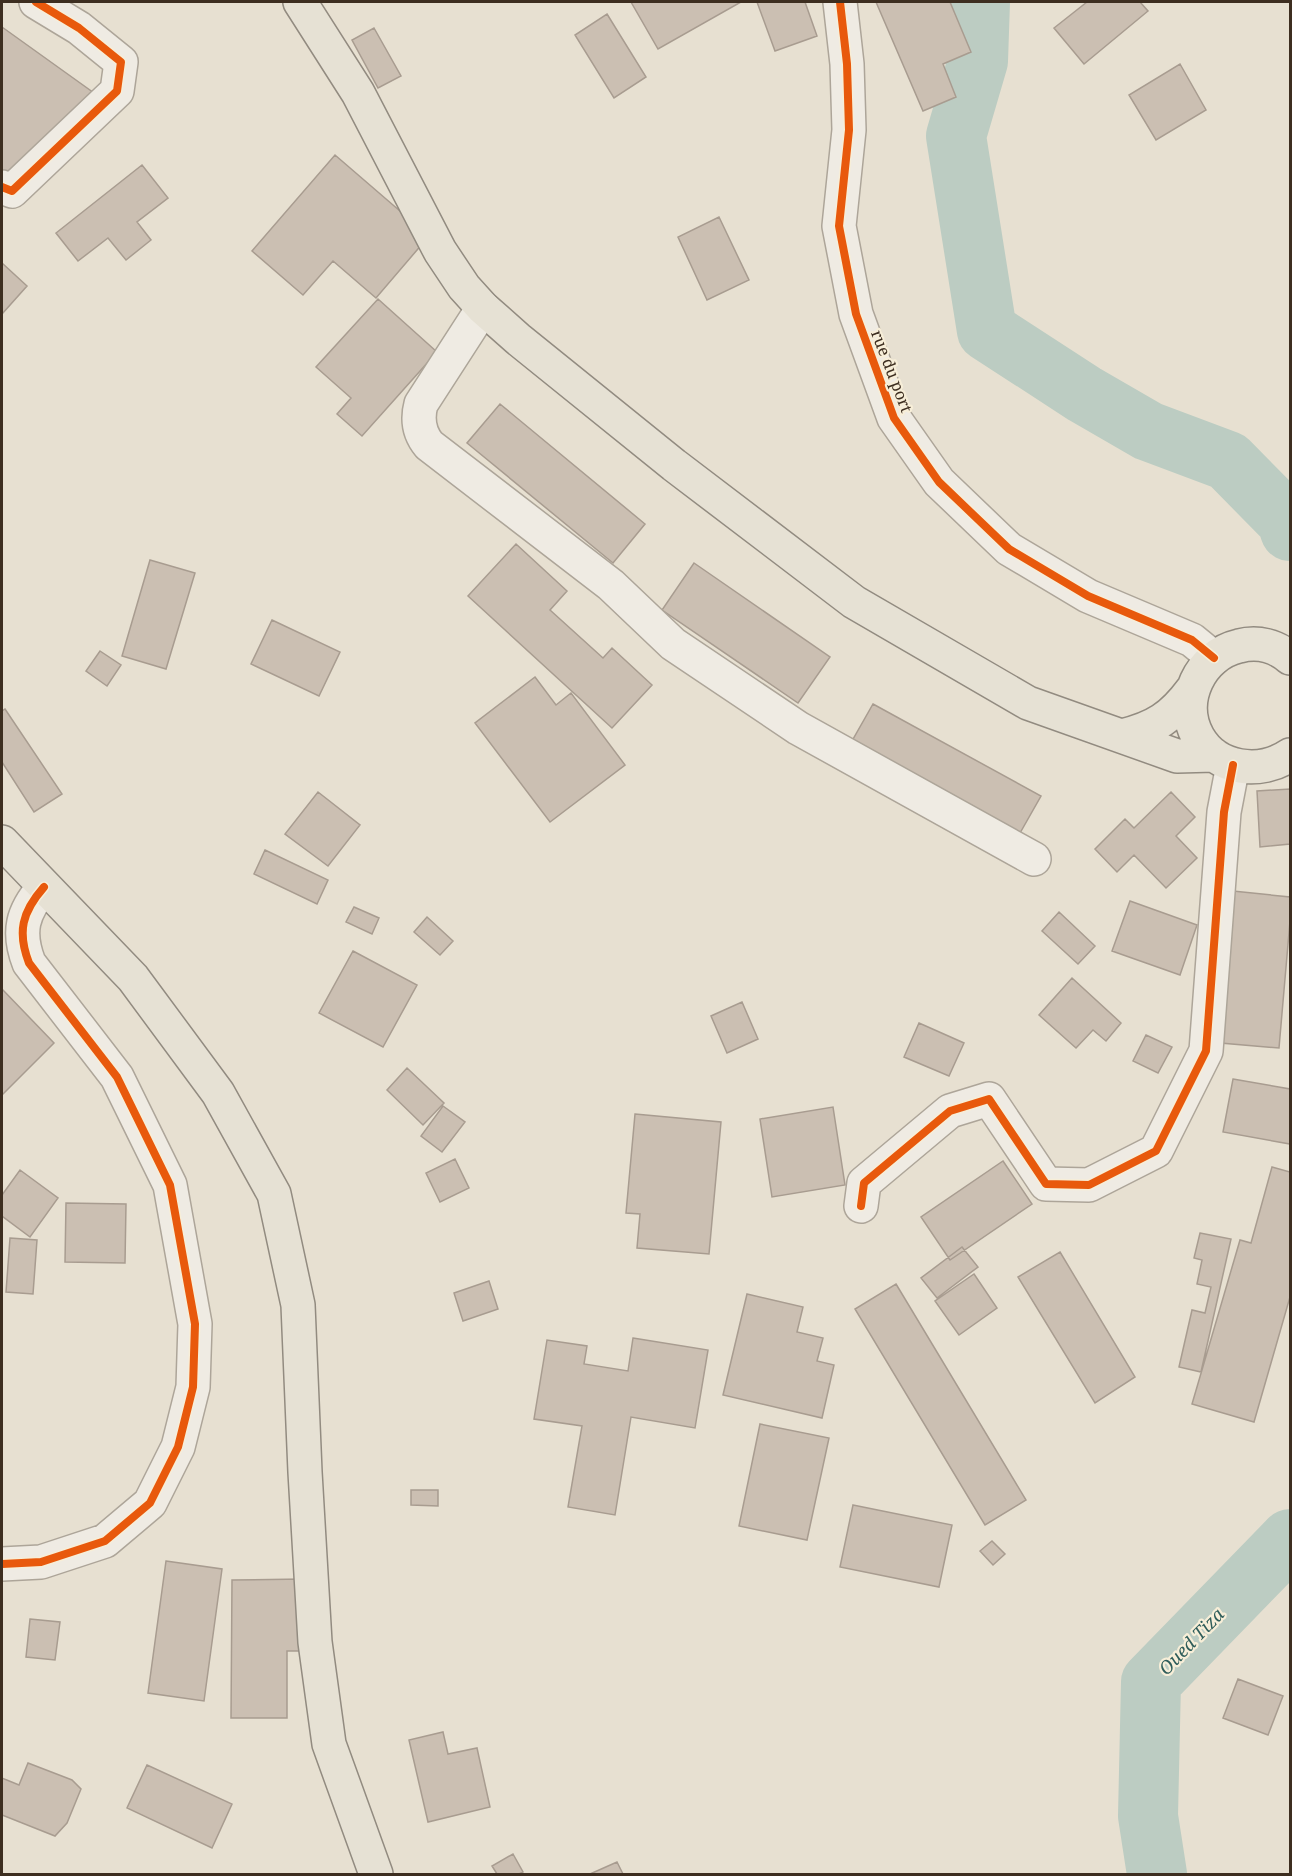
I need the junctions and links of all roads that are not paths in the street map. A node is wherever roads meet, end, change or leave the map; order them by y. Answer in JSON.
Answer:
{"nodes":[{"id":1,"x":36,"y":2,"type":"edge"},
{"id":2,"x":300,"y":2,"type":"edge"},
{"id":3,"x":840,"y":2,"type":"edge"},
{"id":4,"x":2,"y":187,"type":"edge"},
{"id":5,"x":483,"y":308,"type":"junction"},
{"id":6,"x":1287,"y":653,"type":"edge"},
{"id":7,"x":1214,"y":658,"type":"junction"},
{"id":8,"x":1192,"y":690,"type":"junction"},
{"id":9,"x":1122,"y":736,"type":"junction"},
{"id":10,"x":1290,"y":756,"type":"edge"},
{"id":11,"x":1223,"y":760,"type":"junction"},
{"id":12,"x":2,"y":843,"type":"edge"},
{"id":13,"x":1034,"y":859,"type":"dead end"},
{"id":14,"x":44,"y":887,"type":"junction"},
{"id":15,"x":861,"y":1206,"type":"dead end"},
{"id":16,"x":2,"y":1564,"type":"edge"},
{"id":17,"x":376,"y":1875,"type":"edge"}],
"edges":[{"from":1,"to":4,"type":"street"},
{"from":2,"to":5,"type":"main road"},
{"from":3,"to":7,"type":"street","name":"rue du port"},
{"from":5,"to":9,"type":"main road"},
{"from":5,"to":13,"type":"street"},
{"from":6,"to":7,"type":"main road"},
{"from":7,"to":8,"type":"main road"},
{"from":8,"to":9,"type":"main road"},
{"from":8,"to":11,"type":"main road"},
{"from":9,"to":11,"type":"main road"},
{"from":10,"to":11,"type":"main road"},
{"from":11,"to":15,"type":"street"},
{"from":12,"to":14,"type":"main road"},
{"from":14,"to":16,"type":"street"},
{"from":14,"to":17,"type":"main road"}]}
